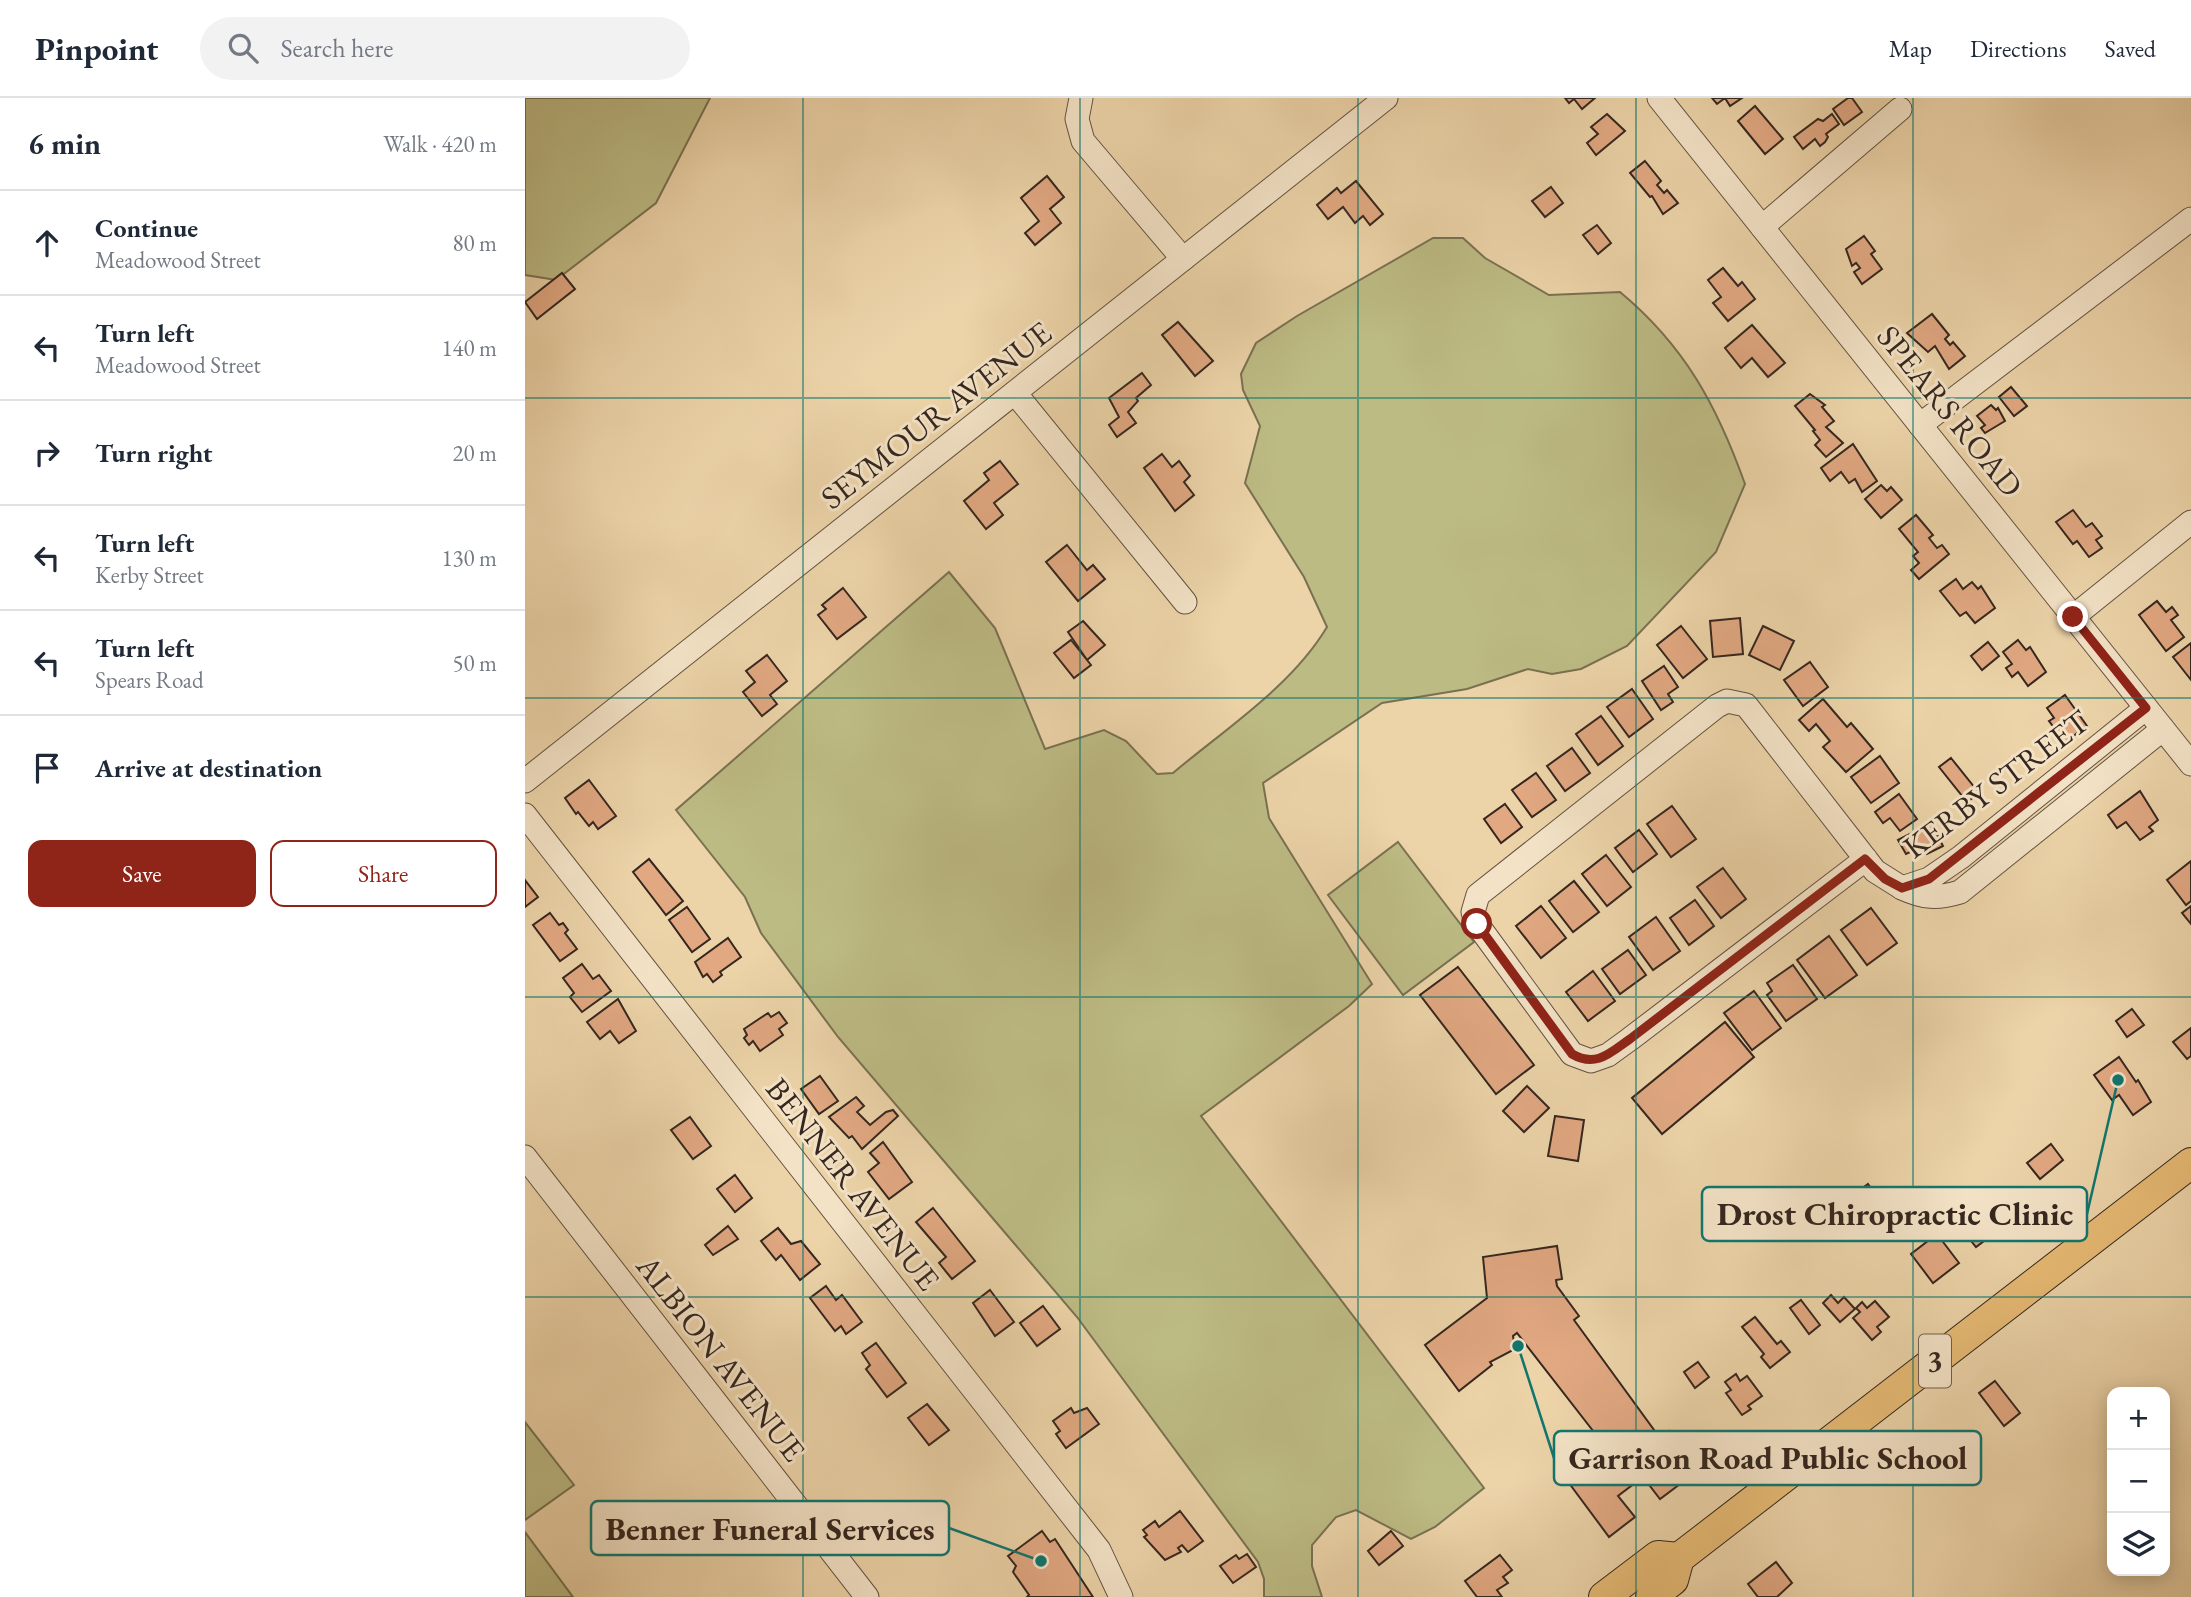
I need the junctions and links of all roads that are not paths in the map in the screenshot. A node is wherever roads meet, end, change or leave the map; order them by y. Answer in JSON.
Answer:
{"nodes":[{"id":1,"x":1386,"y":98,"type":"edge"},
{"id":2,"x":1659,"y":98,"type":"edge"},
{"id":3,"x":1079,"y":108,"type":"edge"},
{"id":4,"x":1900,"y":109,"type":"dead end"},
{"id":5,"x":2191,"y":219,"type":"edge"},
{"id":6,"x":1762,"y":227,"type":"junction"},
{"id":7,"x":1182,"y":259,"type":"junction"},
{"id":8,"x":1015,"y":393,"type":"junction"},
{"id":9,"x":1920,"y":425,"type":"junction"},
{"id":10,"x":2191,"y":522,"type":"edge"},
{"id":11,"x":1185,"y":602,"type":"dead end"},
{"id":12,"x":2073,"y":617,"type":"junction"},
{"id":13,"x":2146,"y":708,"type":"junction"},
{"id":14,"x":2163,"y":729,"type":"junction"},
{"id":15,"x":2191,"y":764,"type":"edge"},
{"id":16,"x":525,"y":781,"type":"edge"},
{"id":17,"x":525,"y":815,"type":"edge"},
{"id":18,"x":1865,"y":859,"type":"junction"},
{"id":19,"x":1902,"y":888,"type":"junction"},
{"id":20,"x":525,"y":1157,"type":"edge"},
{"id":21,"x":2191,"y":1163,"type":"edge"},
{"id":22,"x":1679,"y":1558,"type":"junction"},
{"id":23,"x":867,"y":1597,"type":"edge"},
{"id":24,"x":1121,"y":1597,"type":"edge"},
{"id":25,"x":1604,"y":1597,"type":"edge"},
{"id":26,"x":1651,"y":1597,"type":"edge"}],
"edges":[{"from":1,"to":7,"type":"street","name":"SEYMOUR AVENUE"},
{"from":2,"to":6,"type":"street","name":"SPEARS ROAD"},
{"from":3,"to":7,"type":"street"},
{"from":4,"to":6,"type":"street"},
{"from":5,"to":9,"type":"street"},
{"from":6,"to":9,"type":"street","name":"SPEARS ROAD"},
{"from":7,"to":8,"type":"street","name":"SEYMOUR AVENUE"},
{"from":8,"to":11,"type":"street"},
{"from":8,"to":16,"type":"street","name":"SEYMOUR AVENUE"},
{"from":9,"to":12,"type":"street","name":"SPEARS ROAD"},
{"from":10,"to":12,"type":"street"},
{"from":12,"to":13,"type":"street","name":"SPEARS ROAD"},
{"from":13,"to":14,"type":"street","name":"SPEARS ROAD"},
{"from":13,"to":19,"type":"street","name":"KERBY STREET"},
{"from":14,"to":15,"type":"street","name":"SPEARS ROAD"},
{"from":14,"to":19,"type":"street","name":"KERBY STREET"},
{"from":17,"to":24,"type":"street","name":"BENNER AVENUE"},
{"from":18,"to":18,"type":"street","name":"KERBY STREET"},
{"from":18,"to":19,"type":"street"},
{"from":20,"to":23,"type":"street","name":"ALBION AVENUE"},
{"from":21,"to":22,"type":"main road","number":"3"},
{"from":22,"to":25,"type":"main road","number":"3"},
{"from":22,"to":26,"type":"main road","number":"3"}]}
